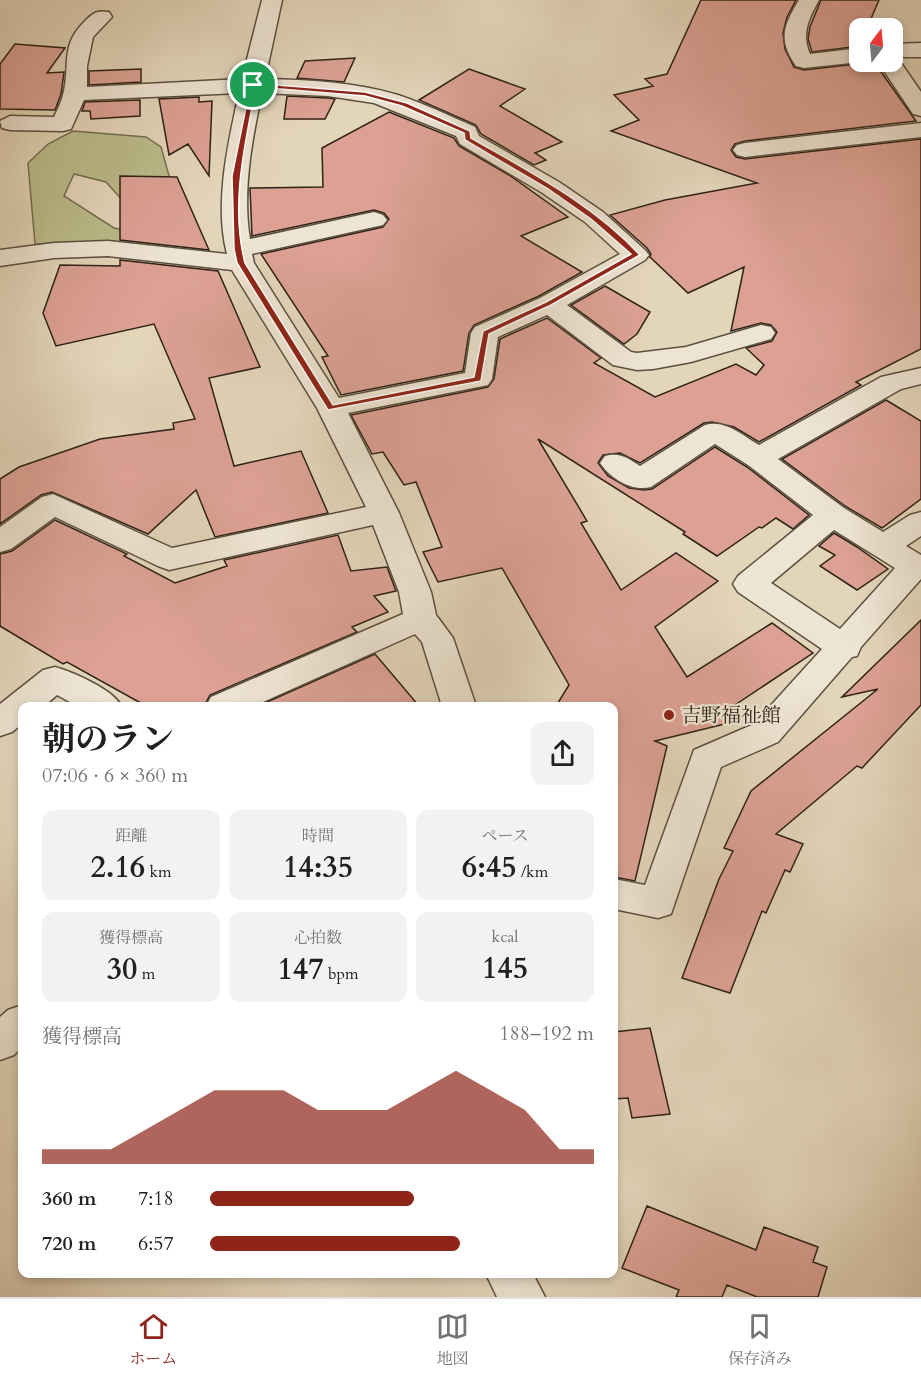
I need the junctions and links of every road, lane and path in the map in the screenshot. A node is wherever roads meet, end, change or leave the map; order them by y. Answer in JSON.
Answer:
{"nodes":[{"id":1,"x":272,"y":0,"type":"edge"},
{"id":2,"x":809,"y":0,"type":"edge"},
{"id":3,"x":101,"y":17,"type":"dead end"},
{"id":4,"x":921,"y":50,"type":"edge"},
{"id":5,"x":903,"y":51,"type":"edge"},
{"id":6,"x":849,"y":56,"type":"edge"},
{"id":7,"x":896,"y":72,"type":"edge"},
{"id":8,"x":253,"y":85,"type":"junction"},
{"id":9,"x":75,"y":94,"type":"junction"},
{"id":10,"x":921,"y":109,"type":"edge"},
{"id":11,"x":10,"y":123,"type":"dead end"},
{"id":12,"x":921,"y":130,"type":"edge"},
{"id":13,"x":745,"y":150,"type":"dead end"},
{"id":14,"x":374,"y":220,"type":"dead end"},
{"id":15,"x":239,"y":256,"type":"junction"},
{"id":16,"x":0,"y":258,"type":"edge"},
{"id":17,"x":549,"y":304,"type":"junction"},
{"id":18,"x":761,"y":333,"type":"dead end"},
{"id":19,"x":921,"y":376,"type":"edge"},
{"id":20,"x":331,"y":408,"type":"junction"},
{"id":21,"x":758,"y":458,"type":"junction"},
{"id":22,"x":615,"y":463,"type":"dead end"},
{"id":23,"x":384,"y":513,"type":"junction"},
{"id":24,"x":833,"y":515,"type":"junction"},
{"id":25,"x":921,"y":522,"type":"edge"},
{"id":26,"x":0,"y":542,"type":"edge"},
{"id":27,"x":883,"y":546,"type":"junction"},
{"id":28,"x":420,"y":619,"type":"junction"},
{"id":29,"x":845,"y":648,"type":"junction"},
{"id":30,"x":26,"y":702,"type":"edge"},
{"id":31,"x":97,"y":702,"type":"edge"},
{"id":32,"x":232,"y":702,"type":"edge"},
{"id":33,"x":458,"y":702,"type":"edge"},
{"id":34,"x":18,"y":709,"type":"edge"},
{"id":35,"x":0,"y":723,"type":"edge"},
{"id":36,"x":618,"y":895,"type":"edge"},
{"id":37,"x":18,"y":1027,"type":"edge"},
{"id":38,"x":0,"y":1043,"type":"edge"},
{"id":39,"x":510,"y":1278,"type":"edge"},
{"id":40,"x":520,"y":1297,"type":"edge"}],
"edges":[{"from":1,"to":8,"type":"street"},
{"from":2,"to":6,"type":"street"},
{"from":3,"to":9,"type":"street"},
{"from":4,"to":5,"type":"street"},
{"from":7,"to":10,"type":"street"},
{"from":8,"to":9,"type":"street"},
{"from":8,"to":15,"type":"street"},
{"from":8,"to":17,"type":"street"},
{"from":9,"to":11,"type":"street"},
{"from":12,"to":13,"type":"street"},
{"from":14,"to":15,"type":"street"},
{"from":15,"to":16,"type":"street"},
{"from":15,"to":20,"type":"street"},
{"from":17,"to":18,"type":"street"},
{"from":17,"to":20,"type":"street"},
{"from":19,"to":21,"type":"street"},
{"from":20,"to":23,"type":"street"},
{"from":21,"to":22,"type":"street"},
{"from":21,"to":24,"type":"street"},
{"from":23,"to":26,"type":"street"},
{"from":23,"to":28,"type":"street"},
{"from":24,"to":27,"type":"street"},
{"from":24,"to":29,"type":"street"},
{"from":25,"to":27,"type":"street"},
{"from":27,"to":29,"type":"street"},
{"from":28,"to":32,"type":"street"},
{"from":28,"to":33,"type":"street"},
{"from":29,"to":36,"type":"street"},
{"from":30,"to":31,"type":"street"},
{"from":34,"to":35,"type":"street"},
{"from":37,"to":38,"type":"street"},
{"from":39,"to":40,"type":"street"}]}
